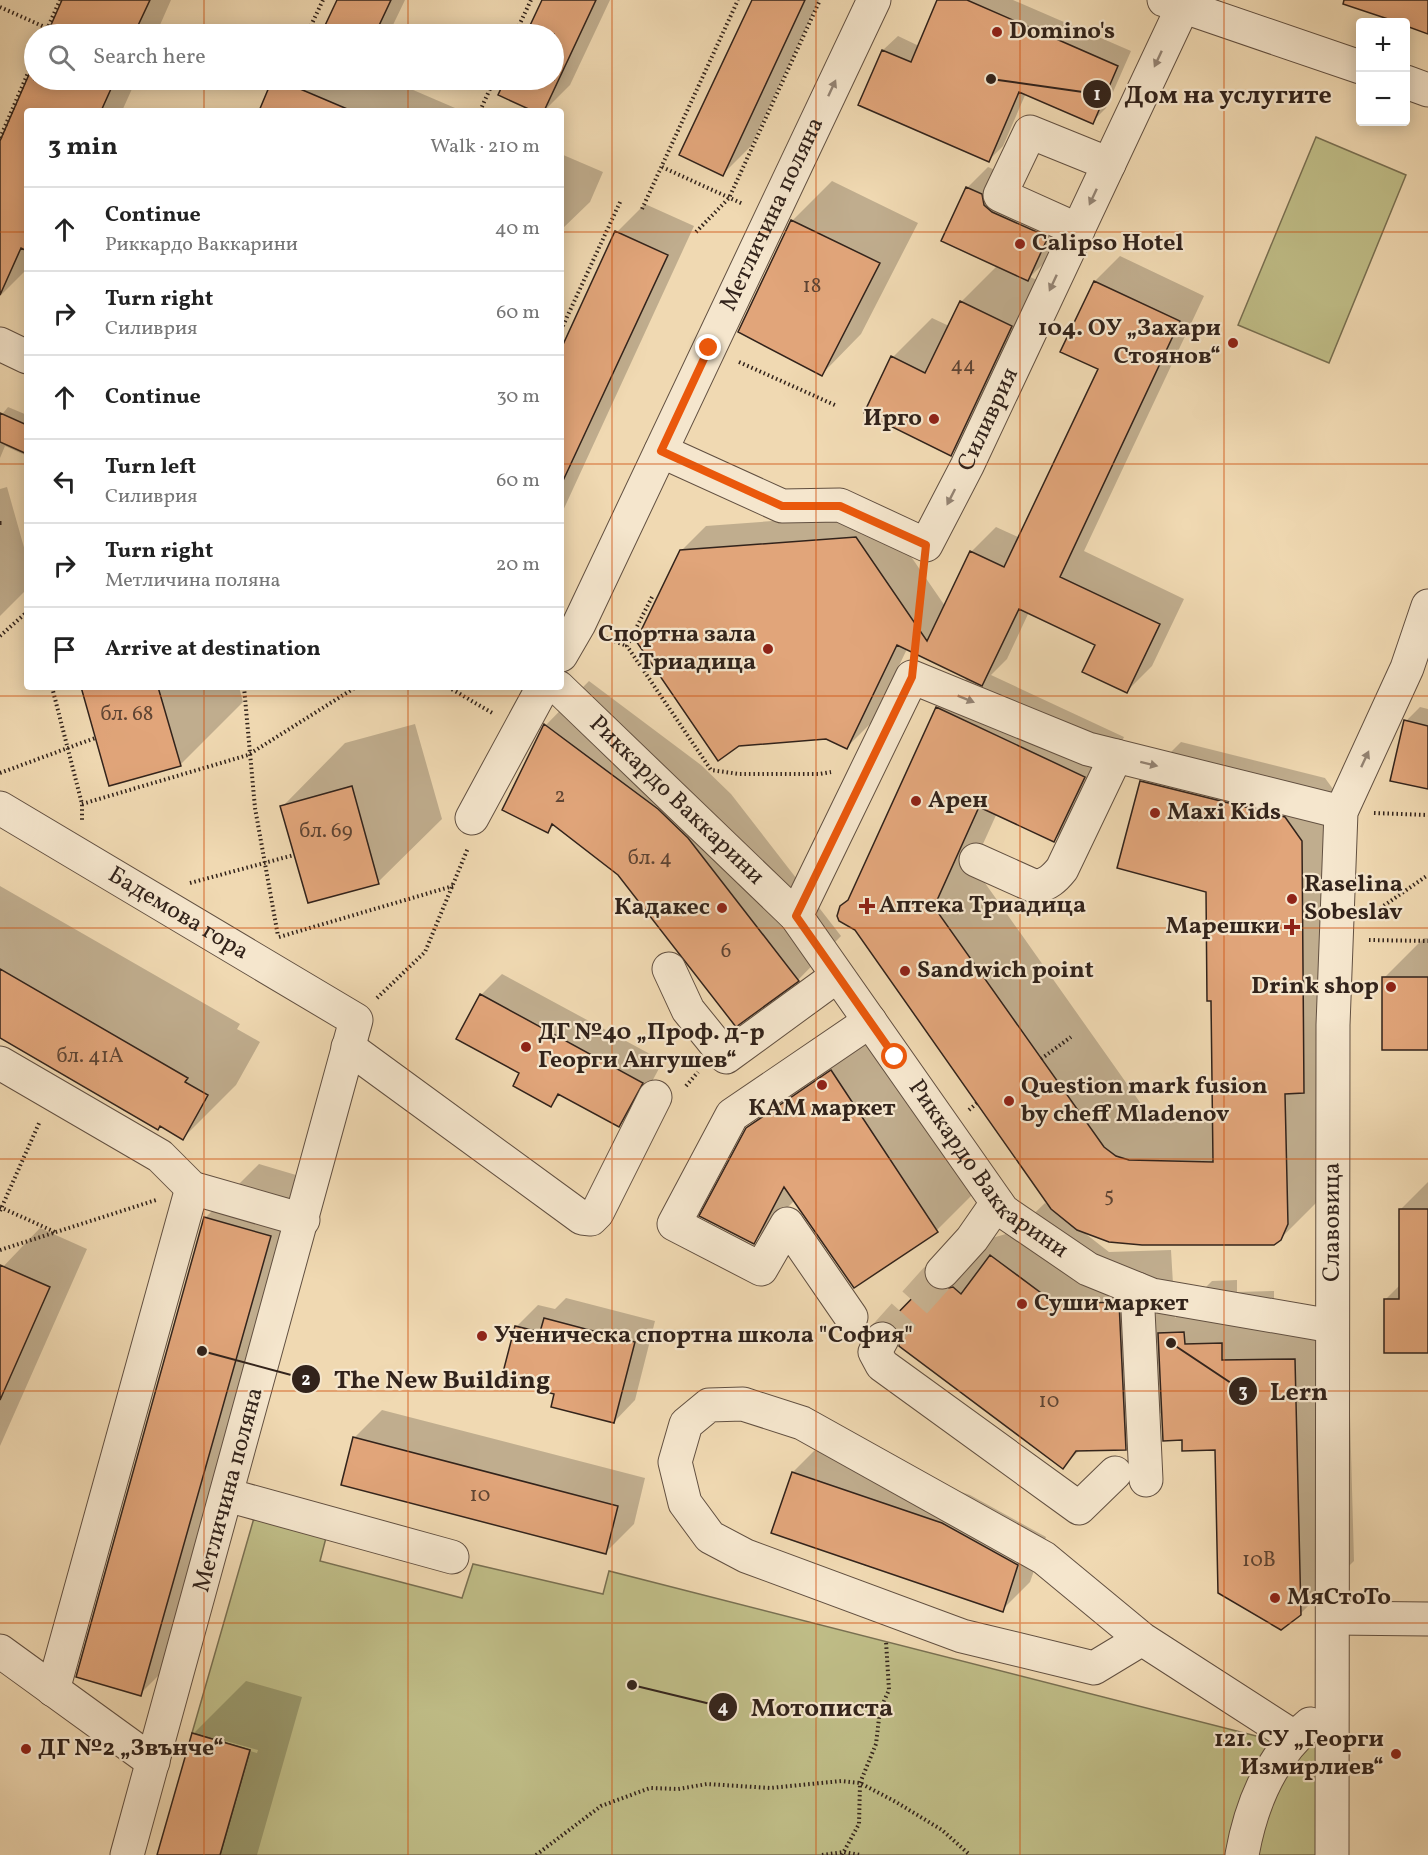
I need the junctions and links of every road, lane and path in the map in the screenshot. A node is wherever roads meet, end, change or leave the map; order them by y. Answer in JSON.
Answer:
{"nodes":[{"id":1,"x":60,"y":0,"type":"edge"},
{"id":2,"x":323,"y":0,"type":"edge"},
{"id":3,"x":531,"y":0,"type":"edge"},
{"id":4,"x":738,"y":0,"type":"edge"},
{"id":5,"x":820,"y":0,"type":"edge"},
{"id":6,"x":874,"y":0,"type":"edge"},
{"id":7,"x":1178,"y":2,"type":"edge"},
{"id":8,"x":0,"y":7,"type":"edge"},
{"id":9,"x":40,"y":24,"type":"edge"},
{"id":10,"x":51,"y":24,"type":"edge"},
{"id":11,"x":312,"y":24,"type":"edge"},
{"id":12,"x":520,"y":24,"type":"edge"},
{"id":13,"x":1356,"y":66,"type":"edge"},
{"id":14,"x":24,"y":82,"type":"edge"},
{"id":15,"x":1410,"y":83,"type":"edge"},
{"id":16,"x":489,"y":90,"type":"edge"},
{"id":17,"x":1428,"y":90,"type":"edge"},
{"id":18,"x":481,"y":108,"type":"edge"},
{"id":19,"x":0,"y":138,"type":"edge"},
{"id":20,"x":1109,"y":164,"type":"junction"},
{"id":21,"x":662,"y":167,"type":"junction"},
{"id":22,"x":729,"y":198,"type":"junction"},
{"id":23,"x":621,"y":200,"type":"dead end"},
{"id":24,"x":642,"y":209,"type":"dead end"},
{"id":25,"x":1078,"y":230,"type":"junction"},
{"id":26,"x":696,"y":232,"type":"dead end"},
{"id":27,"x":564,"y":324,"type":"edge"},
{"id":28,"x":0,"y":344,"type":"edge"},
{"id":29,"x":709,"y":348,"type":"junction"},
{"id":30,"x":24,"y":356,"type":"edge"},
{"id":31,"x":837,"y":406,"type":"dead end"},
{"id":32,"x":661,"y":451,"type":"junction"},
{"id":33,"x":926,"y":545,"type":"junction"},
{"id":34,"x":652,"y":597,"type":"dead end"},
{"id":35,"x":1428,"y":606,"type":"edge"},
{"id":36,"x":24,"y":615,"type":"edge"},
{"id":37,"x":0,"y":636,"type":"edge"},
{"id":38,"x":564,"y":650,"type":"edge"},
{"id":39,"x":1417,"y":672,"type":"edge"},
{"id":40,"x":912,"y":677,"type":"junction"},
{"id":41,"x":53,"y":690,"type":"edge"},
{"id":42,"x":244,"y":690,"type":"edge"},
{"id":43,"x":351,"y":690,"type":"edge"},
{"id":44,"x":453,"y":690,"type":"edge"},
{"id":45,"x":541,"y":690,"type":"edge"},
{"id":46,"x":561,"y":690,"type":"edge"},
{"id":47,"x":520,"y":730,"type":"junction"},
{"id":48,"x":95,"y":738,"type":"dead end"},
{"id":49,"x":68,"y":747,"type":"junction"},
{"id":50,"x":248,"y":755,"type":"junction"},
{"id":51,"x":1116,"y":756,"type":"junction"},
{"id":52,"x":0,"y":772,"type":"edge"},
{"id":53,"x":858,"y":786,"type":"junction"},
{"id":54,"x":0,"y":808,"type":"edge"},
{"id":55,"x":1341,"y":812,"type":"junction"},
{"id":56,"x":1428,"y":815,"type":"edge"},
{"id":57,"x":472,"y":818,"type":"joint"},
{"id":58,"x":294,"y":855,"type":"dead end"},
{"id":59,"x":976,"y":860,"type":"dead end"},
{"id":60,"x":265,"y":862,"type":"junction"},
{"id":61,"x":1428,"y":875,"type":"edge"},
{"id":62,"x":453,"y":886,"type":"junction"},
{"id":63,"x":146,"y":895,"type":"junction"},
{"id":64,"x":796,"y":916,"type":"junction"},
{"id":65,"x":279,"y":938,"type":"junction"},
{"id":66,"x":1336,"y":939,"type":"junction"},
{"id":67,"x":1428,"y":941,"type":"edge"},
{"id":68,"x":669,"y":969,"type":"dead end"},
{"id":69,"x":837,"y":975,"type":"junction"},
{"id":70,"x":285,"y":978,"type":"junction"},
{"id":71,"x":870,"y":1021,"type":"junction"},
{"id":72,"x":352,"y":1033,"type":"junction"},
{"id":73,"x":1071,"y":1037,"type":"dead end"},
{"id":74,"x":1041,"y":1059,"type":"dead end"},
{"id":75,"x":0,"y":1063,"type":"edge"},
{"id":76,"x":52,"y":1094,"type":"junction"},
{"id":77,"x":655,"y":1097,"type":"dead end"},
{"id":78,"x":192,"y":1188,"type":"junction"},
{"id":79,"x":997,"y":1203,"type":"junction"},
{"id":80,"x":0,"y":1208,"type":"edge"},
{"id":81,"x":303,"y":1220,"type":"junction"},
{"id":82,"x":56,"y":1232,"type":"junction"},
{"id":83,"x":0,"y":1250,"type":"edge"},
{"id":84,"x":942,"y":1272,"type":"tunnel mouth"},
{"id":85,"x":1137,"y":1289,"type":"junction"},
{"id":86,"x":851,"y":1317,"type":"dead end"},
{"id":87,"x":1332,"y":1326,"type":"junction"},
{"id":88,"x":882,"y":1339,"type":"tunnel mouth"},
{"id":89,"x":227,"y":1495,"type":"junction"},
{"id":90,"x":452,"y":1557,"type":"dead end"},
{"id":91,"x":878,"y":1604,"type":"junction"},
{"id":92,"x":1333,"y":1618,"type":"junction"},
{"id":93,"x":1428,"y":1619,"type":"edge"},
{"id":94,"x":1142,"y":1639,"type":"junction"},
{"id":95,"x":0,"y":1651,"type":"edge"},
{"id":96,"x":53,"y":1690,"type":"junction"},
{"id":97,"x":1332,"y":1706,"type":"junction"},
{"id":98,"x":1294,"y":1737,"type":"junction"},
{"id":99,"x":153,"y":1762,"type":"junction"},
{"id":100,"x":860,"y":1784,"type":"junction"},
{"id":101,"x":843,"y":1854,"type":"edge"},
{"id":102,"x":127,"y":1855,"type":"edge"},
{"id":103,"x":536,"y":1855,"type":"edge"},
{"id":104,"x":822,"y":1855,"type":"edge"},
{"id":105,"x":860,"y":1855,"type":"edge"},
{"id":106,"x":970,"y":1855,"type":"edge"},
{"id":107,"x":1242,"y":1855,"type":"edge"},
{"id":108,"x":1332,"y":1855,"type":"edge"}],
"edges":[{"from":1,"to":10,"type":"path"},
{"from":2,"to":11,"type":"path"},
{"from":3,"to":12,"type":"path"},
{"from":4,"to":21,"type":"path"},
{"from":5,"to":22,"type":"path"},
{"from":29,"to":6,"type":"street","name":"Метличина поляна","one_way":true},
{"from":7,"to":13,"type":"street"},
{"from":7,"to":20,"type":"street","name":"Силиврия","one_way":true},
{"from":8,"to":9,"type":"path"},
{"from":14,"to":19,"type":"path"},
{"from":15,"to":17,"type":"street"},
{"from":16,"to":18,"type":"path"},
{"from":20,"to":25,"type":"street","name":"Силиврия","one_way":true},
{"from":20,"to":25,"type":"street"},
{"from":21,"to":22,"type":"path"},
{"from":21,"to":24,"type":"path"},
{"from":22,"to":26,"type":"path"},
{"from":23,"to":27,"type":"path"},
{"from":25,"to":33,"type":"street","name":"Силиврия","one_way":true},
{"from":28,"to":30,"type":"street"},
{"from":29,"to":31,"type":"path"},
{"from":29,"to":32,"type":"street","name":"Метличина поляна"},
{"from":32,"to":33,"type":"street"},
{"from":32,"to":38,"type":"street","name":"Метличина поляна"},
{"from":33,"to":40,"type":"path"},
{"from":34,"to":53,"type":"path"},
{"from":35,"to":39,"type":"street","name":"Славовица"},
{"from":36,"to":37,"type":"path"},
{"from":55,"to":39,"type":"street","name":"Славовица","one_way":true},
{"from":40,"to":51,"type":"street","one_way":true},
{"from":40,"to":53,"type":"street"},
{"from":41,"to":49,"type":"path"},
{"from":42,"to":50,"type":"path"},
{"from":43,"to":50,"type":"path"},
{"from":44,"to":47,"type":"path"},
{"from":45,"to":47,"type":"street"},
{"from":46,"to":64,"type":"street","name":"Риккардо Ваккарини"},
{"from":47,"to":57,"type":"street"},
{"from":48,"to":49,"type":"path"},
{"from":49,"to":50,"type":"path"},
{"from":49,"to":52,"type":"path"},
{"from":50,"to":60,"type":"path"},
{"from":51,"to":55,"type":"street","one_way":true},
{"from":51,"to":59,"type":"street"},
{"from":53,"to":64,"type":"street"},
{"from":54,"to":63,"type":"street","name":"Бадемова гора"},
{"from":55,"to":56,"type":"path"},
{"from":55,"to":66,"type":"street","name":"Славовица"},
{"from":57,"to":62,"type":"path"},
{"from":58,"to":60,"type":"path"},
{"from":60,"to":63,"type":"path"},
{"from":60,"to":65,"type":"path"},
{"from":61,"to":66,"type":"path"},
{"from":62,"to":65,"type":"path"},
{"from":62,"to":72,"type":"path"},
{"from":63,"to":70,"type":"street","name":"Бадемова гора"},
{"from":64,"to":69,"type":"street","name":"Риккардо Ваккарини"},
{"from":65,"to":70,"type":"path"},
{"from":66,"to":67,"type":"path"},
{"from":66,"to":87,"type":"street","name":"Славовица"},
{"from":68,"to":69,"type":"street"},
{"from":69,"to":71,"type":"street","name":"Риккардо Ваккарини"},
{"from":70,"to":72,"type":"street","name":"Бадемова гора"},
{"from":71,"to":79,"type":"street","name":"Риккардо Ваккарини"},
{"from":71,"to":86,"type":"street"},
{"from":72,"to":77,"type":"street","name":"Бадемова гора"},
{"from":72,"to":81,"type":"street","name":"Метличина поляна"},
{"from":73,"to":74,"type":"path"},
{"from":75,"to":76,"type":"street"},
{"from":76,"to":78,"type":"street"},
{"from":76,"to":80,"type":"path"},
{"from":78,"to":81,"type":"street"},
{"from":78,"to":82,"type":"path"},
{"from":78,"to":96,"type":"street"},
{"from":79,"to":84,"type":"street"},
{"from":79,"to":85,"type":"street","name":"Риккардо Ваккарини"},
{"from":80,"to":82,"type":"path"},
{"from":81,"to":89,"type":"street","name":"Метличина поляна"},
{"from":82,"to":83,"type":"path"},
{"from":85,"to":87,"type":"street","name":"Риккардо Ваккарини"},
{"from":85,"to":88,"type":"street"},
{"from":87,"to":92,"type":"street","name":"Славовица"},
{"from":89,"to":90,"type":"street"},
{"from":89,"to":99,"type":"street","name":"Метличина поляна"},
{"from":91,"to":94,"type":"street"},
{"from":91,"to":94,"type":"street"},
{"from":91,"to":100,"type":"path"},
{"from":92,"to":93,"type":"street"},
{"from":92,"to":97,"type":"street","name":"Славовица"},
{"from":94,"to":98,"type":"street"},
{"from":95,"to":96,"type":"street"},
{"from":96,"to":99,"type":"street"},
{"from":97,"to":98,"type":"street"},
{"from":97,"to":108,"type":"street","name":"Славовица"},
{"from":98,"to":107,"type":"street"},
{"from":99,"to":102,"type":"street","name":"Метличина поляна"},
{"from":100,"to":101,"type":"path"},
{"from":100,"to":103,"type":"path"},
{"from":100,"to":106,"type":"path"},
{"from":101,"to":104,"type":"path"},
{"from":101,"to":105,"type":"path"}]}
